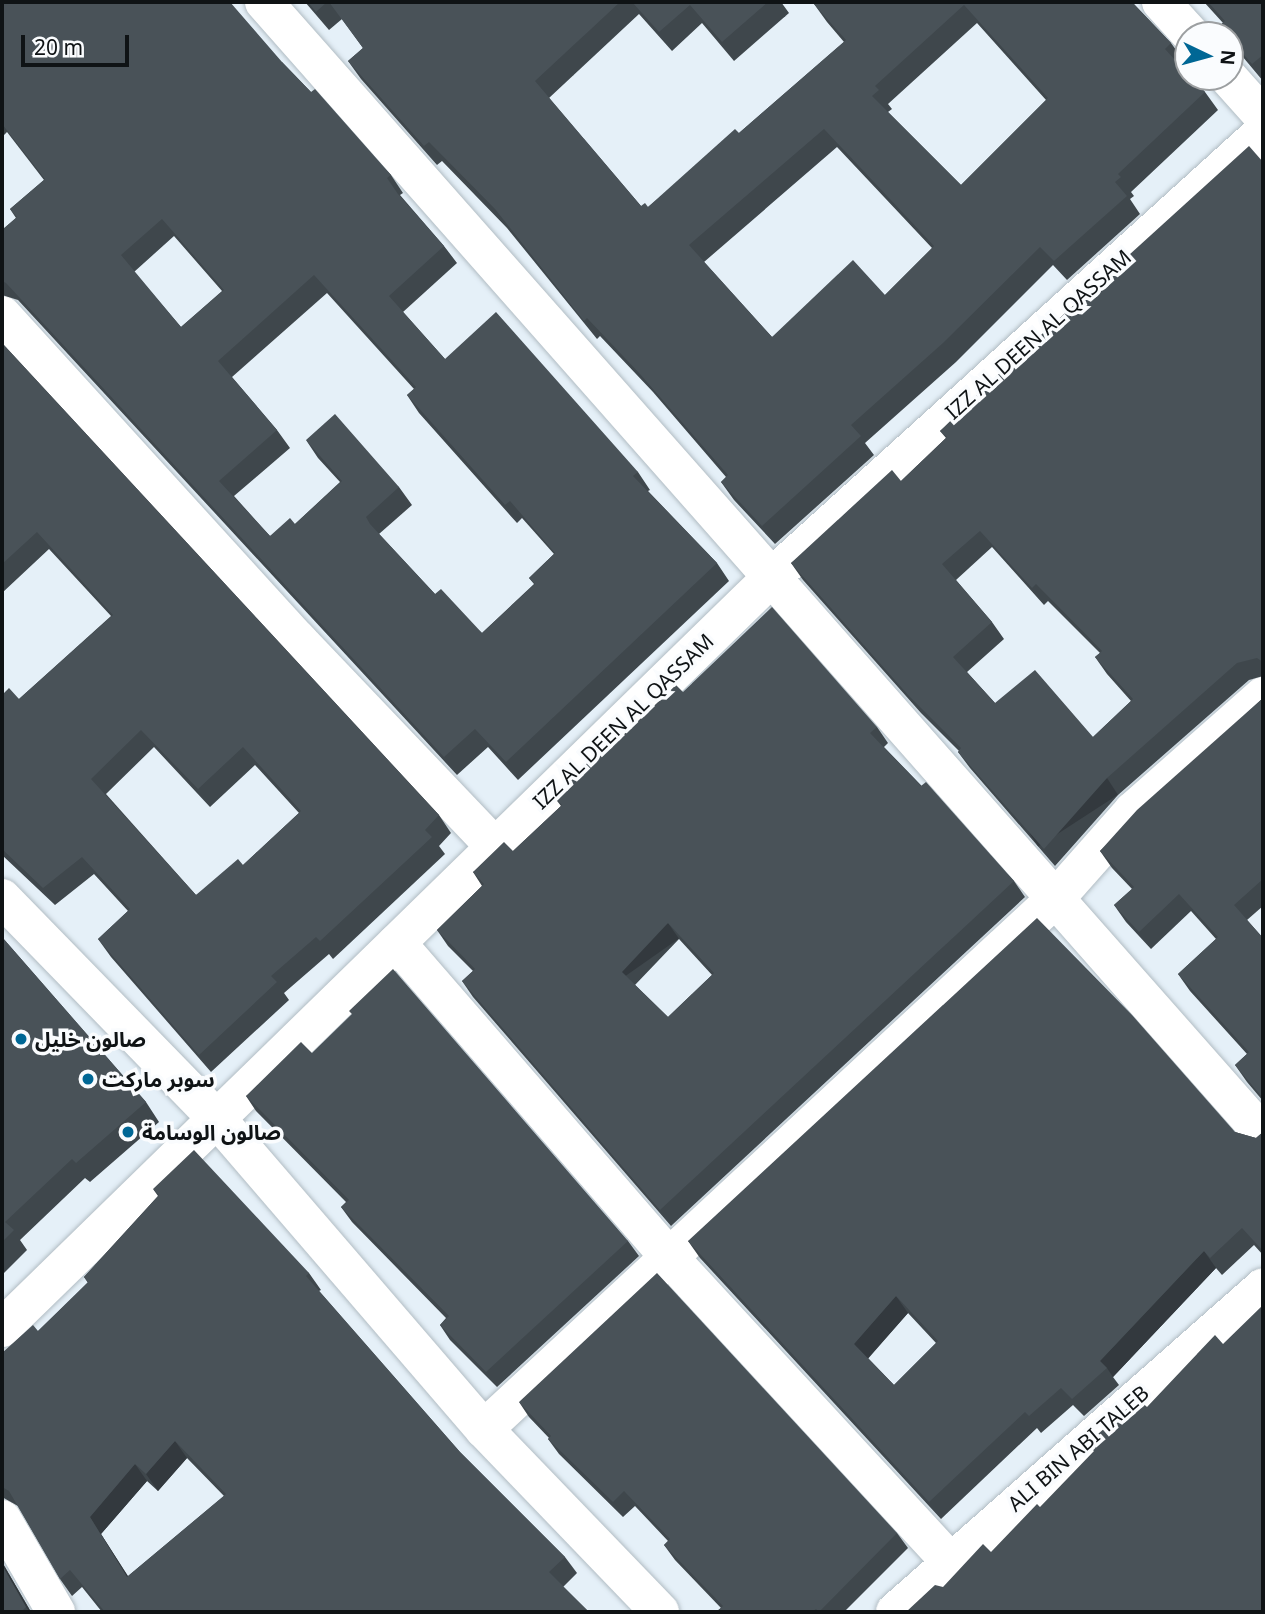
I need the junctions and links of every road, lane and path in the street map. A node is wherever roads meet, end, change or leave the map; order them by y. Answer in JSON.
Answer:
{"nodes":[{"id":1,"x":264,"y":2,"type":"edge"},
{"id":2,"x":1161,"y":2,"type":"edge"},
{"id":3,"x":1178,"y":21,"type":"edge"},
{"id":4,"x":1241,"y":91,"type":"edge"},
{"id":5,"x":1263,"y":116,"type":"edge"},
{"id":6,"x":1263,"y":132,"type":"edge"},
{"id":7,"x":2,"y":315,"type":"edge"},
{"id":8,"x":774,"y":575,"type":"junction"},
{"id":9,"x":1263,"y":696,"type":"edge"},
{"id":10,"x":494,"y":846,"type":"junction"},
{"id":11,"x":2,"y":898,"type":"edge"},
{"id":12,"x":1056,"y":898,"type":"junction"},
{"id":13,"x":397,"y":943,"type":"junction"},
{"id":14,"x":218,"y":1120,"type":"junction"},
{"id":15,"x":1263,"y":1134,"type":"edge"},
{"id":16,"x":668,"y":1256,"type":"junction"},
{"id":17,"x":1263,"y":1287,"type":"edge"},
{"id":18,"x":2,"y":1328,"type":"edge"},
{"id":19,"x":484,"y":1429,"type":"junction"},
{"id":20,"x":2,"y":1519,"type":"edge"},
{"id":21,"x":949,"y":1560,"type":"junction"},
{"id":22,"x":56,"y":1612,"type":"edge"},
{"id":23,"x":660,"y":1612,"type":"edge"},
{"id":24,"x":895,"y":1612,"type":"edge"}],
"edges":[{"from":1,"to":8,"type":"street"},
{"from":2,"to":3,"type":"street"},
{"from":4,"to":5,"type":"street"},
{"from":6,"to":8,"type":"street","name":"IZZ AL DEEN AL QASSAM"},
{"from":7,"to":10,"type":"street"},
{"from":8,"to":10,"type":"street","name":"IZZ AL DEEN AL QASSAM"},
{"from":8,"to":12,"type":"street"},
{"from":9,"to":12,"type":"street"},
{"from":10,"to":13,"type":"street","name":"IZZ AL DEEN AL QASSAM"},
{"from":11,"to":14,"type":"street"},
{"from":12,"to":15,"type":"street"},
{"from":12,"to":16,"type":"street"},
{"from":13,"to":14,"type":"street","name":"IZZ AL DEEN AL QASSAM"},
{"from":13,"to":16,"type":"street"},
{"from":14,"to":18,"type":"street","name":"IZZ AL DEEN AL QASSAM"},
{"from":14,"to":19,"type":"street"},
{"from":16,"to":19,"type":"street"},
{"from":16,"to":21,"type":"street"},
{"from":17,"to":21,"type":"street","name":"ALI BIN ABI TALEB"},
{"from":19,"to":23,"type":"street"},
{"from":20,"to":22,"type":"street"},
{"from":21,"to":24,"type":"street","name":"ALI BIN ABI TALEB"}]}
